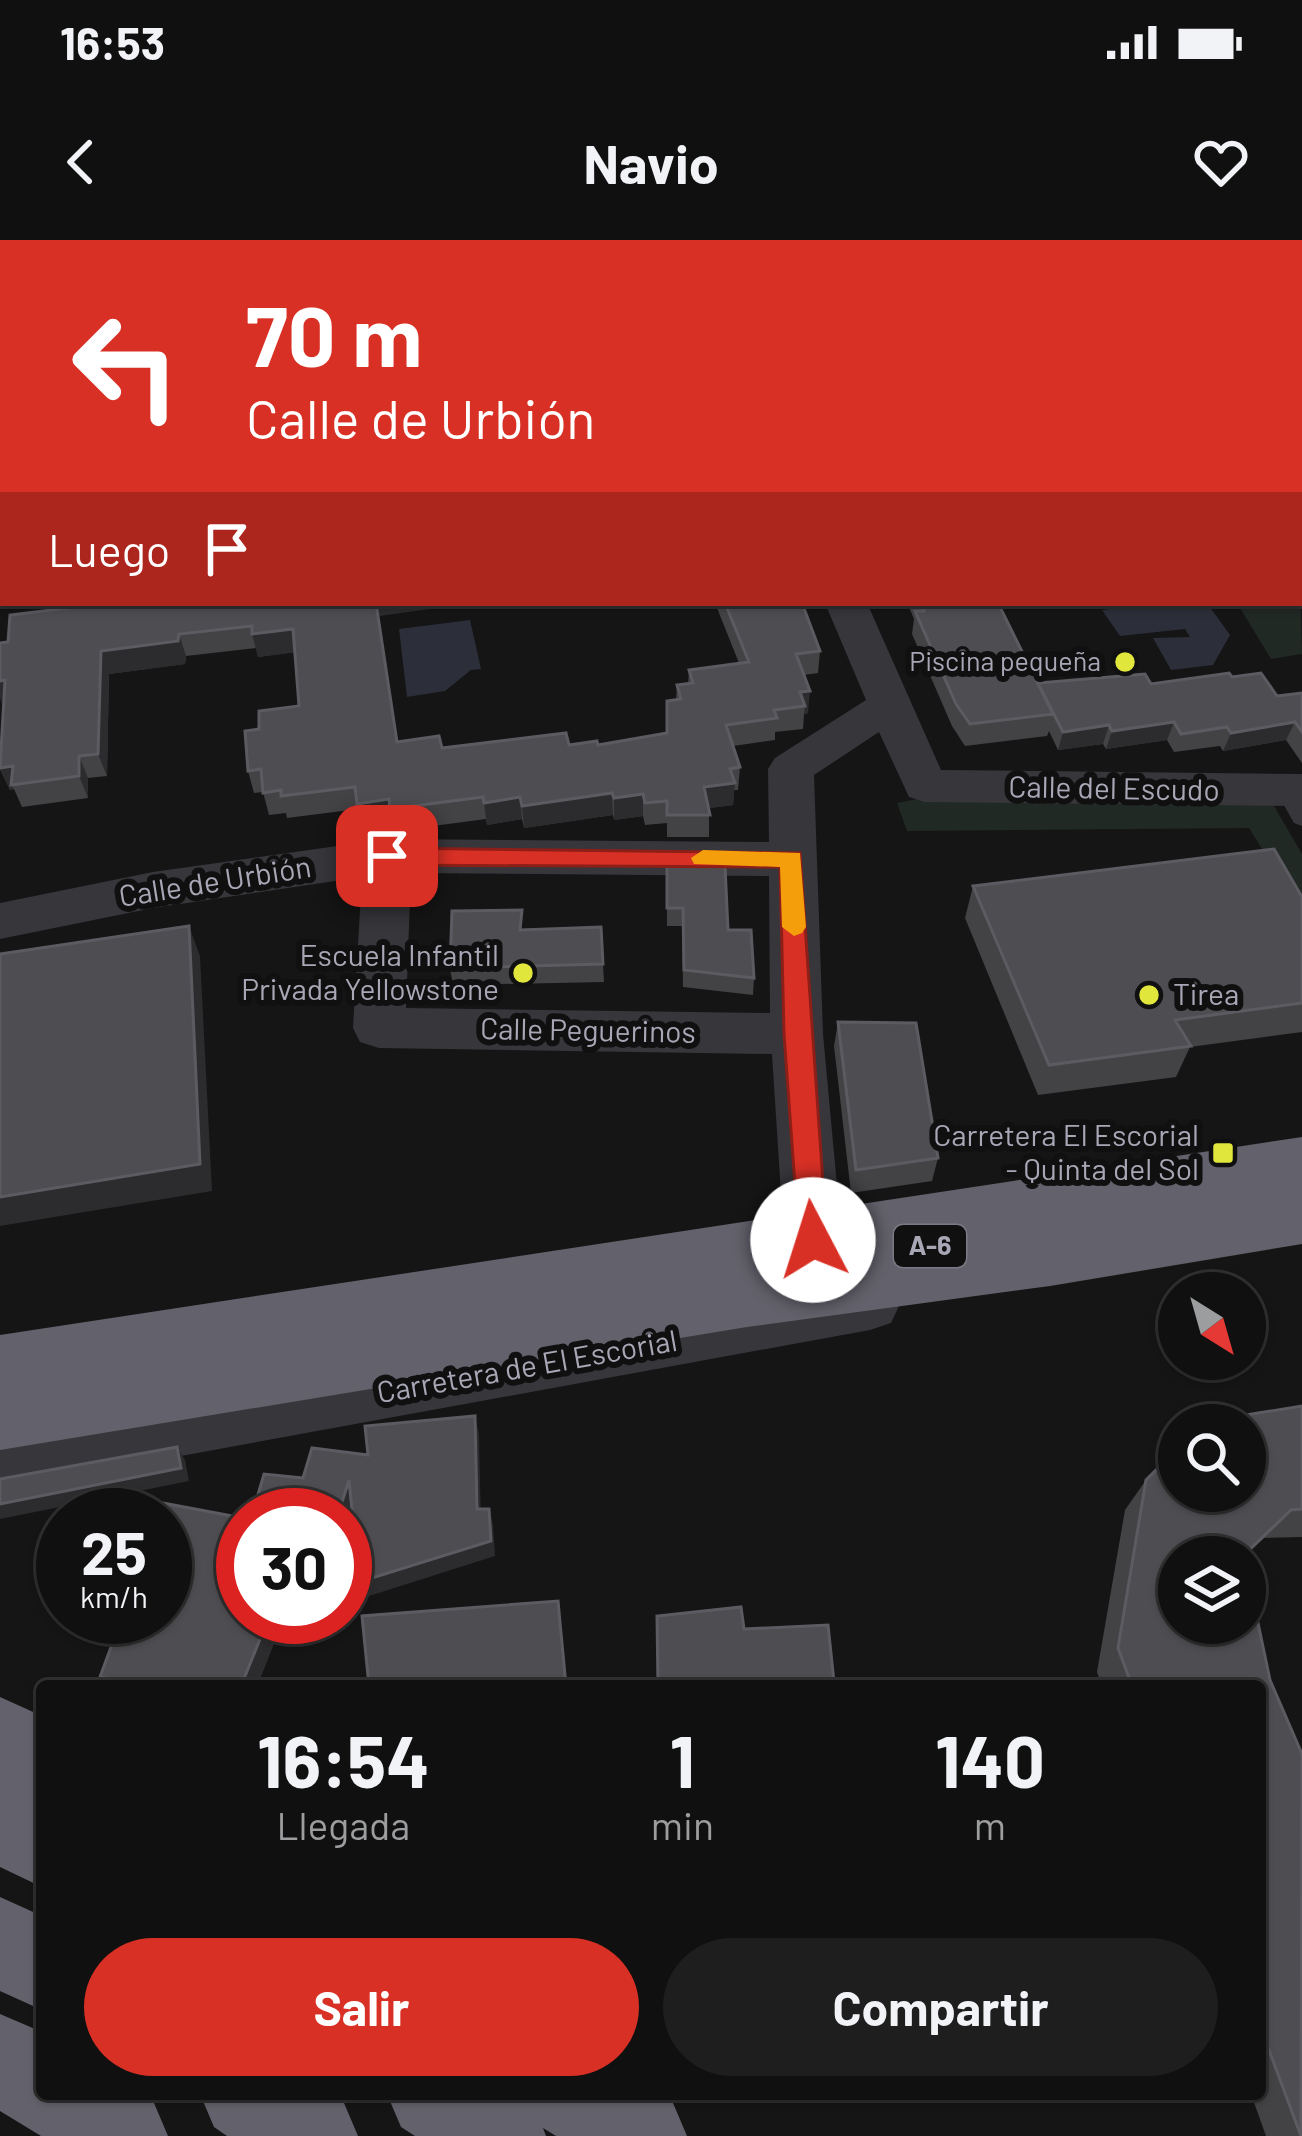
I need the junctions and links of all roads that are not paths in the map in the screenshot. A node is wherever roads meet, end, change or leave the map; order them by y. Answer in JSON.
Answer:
{"nodes":[{"id":1,"x":0,"y":520,"type":"edge"},
{"id":2,"x":0,"y":558,"type":"edge"},
{"id":3,"x":847,"y":606,"type":"edge"},
{"id":4,"x":889,"y":705,"type":"junction"},
{"id":5,"x":1297,"y":800,"type":"edge"},
{"id":6,"x":387,"y":856,"type":"junction"},
{"id":7,"x":791,"y":859,"type":"junction"},
{"id":8,"x":0,"y":920,"type":"edge"},
{"id":9,"x":796,"y":1034,"type":"junction"},
{"id":10,"x":1302,"y":1164,"type":"edge"},
{"id":11,"x":1113,"y":1195,"type":"junction"},
{"id":12,"x":1302,"y":1216,"type":"edge"},
{"id":13,"x":813,"y":1240,"type":"junction"},
{"id":14,"x":1050,"y":1256,"type":"junction"},
{"id":15,"x":747,"y":1297,"type":"junction"},
{"id":16,"x":0,"y":1367,"type":"edge"},
{"id":17,"x":0,"y":1417,"type":"edge"},
{"id":18,"x":0,"y":1459,"type":"edge"},
{"id":19,"x":0,"y":1738,"type":"edge"},
{"id":20,"x":36,"y":1758,"type":"edge"},
{"id":21,"x":0,"y":1819,"type":"edge"},
{"id":22,"x":36,"y":1840,"type":"edge"},
{"id":23,"x":0,"y":1941,"type":"edge"},
{"id":24,"x":36,"y":1962,"type":"edge"},
{"id":25,"x":0,"y":2060,"type":"edge"},
{"id":26,"x":36,"y":2080,"type":"edge"},
{"id":27,"x":71,"y":2100,"type":"edge"},
{"id":28,"x":256,"y":2100,"type":"edge"},
{"id":29,"x":443,"y":2100,"type":"edge"},
{"id":30,"x":583,"y":2100,"type":"edge"},
{"id":31,"x":122,"y":2136,"type":"edge"},
{"id":32,"x":311,"y":2136,"type":"edge"},
{"id":33,"x":499,"y":2136,"type":"edge"},
{"id":34,"x":640,"y":2136,"type":"edge"}],
"edges":[{"from":1,"to":2,"type":"street"},
{"from":3,"to":4,"type":"street"},
{"from":4,"to":5,"type":"street","name":"Calle del Escudo"},
{"from":4,"to":7,"type":"street"},
{"from":6,"to":7,"type":"street","name":"Calle de Urbión"},
{"from":6,"to":8,"type":"street","name":"Calle de Urbión"},
{"from":6,"to":9,"type":"street","name":"Calle Peguerinos"},
{"from":7,"to":9,"type":"street"},
{"from":9,"to":13,"type":"street"},
{"from":10,"to":11,"type":"highway"},
{"from":11,"to":13,"type":"highway"},
{"from":11,"to":15,"type":"highway","number":"A-6"},
{"from":12,"to":14,"type":"highway","number":"A-6"},
{"from":13,"to":16,"type":"highway"},
{"from":14,"to":15,"type":"highway","number":"A-6"},
{"from":14,"to":18,"type":"street","name":"Carretera de El Escorial"},
{"from":15,"to":17,"type":"highway"},
{"from":19,"to":20,"type":"highway"},
{"from":21,"to":22,"type":"highway"},
{"from":23,"to":24,"type":"highway"},
{"from":25,"to":26,"type":"highway"},
{"from":27,"to":31,"type":"highway"},
{"from":28,"to":32,"type":"highway"},
{"from":29,"to":33,"type":"highway"},
{"from":30,"to":34,"type":"highway"}]}
